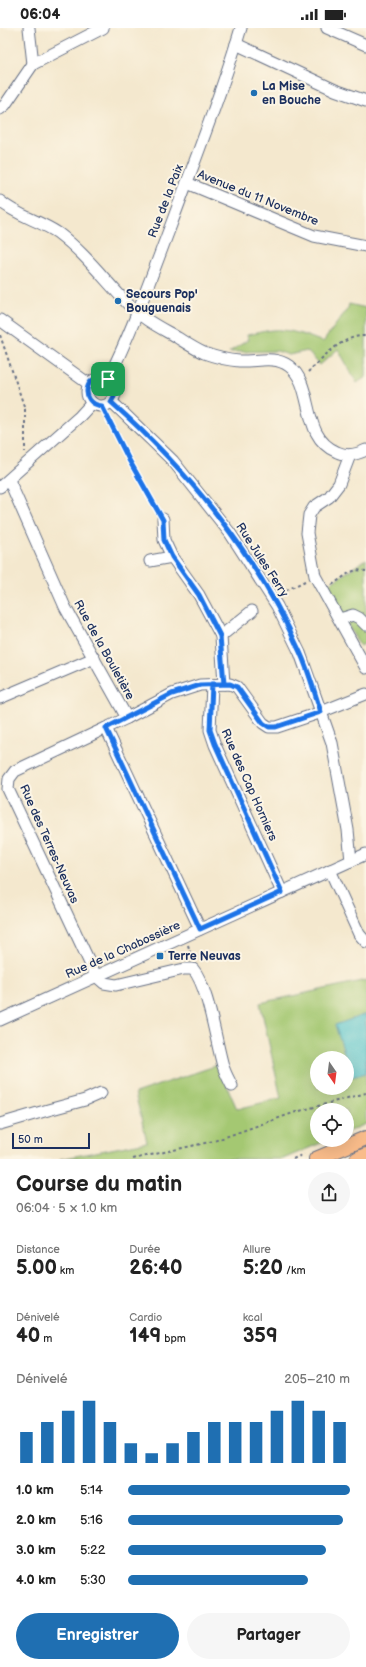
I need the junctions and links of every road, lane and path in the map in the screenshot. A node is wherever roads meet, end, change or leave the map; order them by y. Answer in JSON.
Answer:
{"nodes":[{"id":1,"x":29,"y":28,"type":"edge"},
{"id":2,"x":103,"y":28,"type":"edge"},
{"id":3,"x":241,"y":28,"type":"edge"},
{"id":4,"x":327,"y":28,"type":"edge"},
{"id":5,"x":236,"y":44,"type":"junction"},
{"id":6,"x":366,"y":45,"type":"edge"},
{"id":7,"x":34,"y":64,"type":"junction"},
{"id":8,"x":366,"y":101,"type":"edge"},
{"id":9,"x":0,"y":110,"type":"edge"},
{"id":10,"x":187,"y":183,"type":"junction"},
{"id":11,"x":0,"y":201,"type":"edge"},
{"id":12,"x":366,"y":246,"type":"edge"},
{"id":13,"x":138,"y":313,"type":"junction"},
{"id":14,"x":0,"y":320,"type":"edge"},
{"id":15,"x":0,"y":335,"type":"edge"},
{"id":16,"x":366,"y":336,"type":"edge"},
{"id":17,"x":108,"y":379,"type":"junction"},
{"id":18,"x":300,"y":379,"type":"junction"},
{"id":19,"x":89,"y":384,"type":"junction"},
{"id":20,"x":102,"y":403,"type":"junction"},
{"id":21,"x":366,"y":450,"type":"edge"},
{"id":22,"x":350,"y":455,"type":"junction"},
{"id":23,"x":28,"y":462,"type":"junction"},
{"id":24,"x":4,"y":483,"type":"edge"},
{"id":25,"x":163,"y":520,"type":"joint"},
{"id":26,"x":172,"y":557,"type":"junction"},
{"id":27,"x":150,"y":561,"type":"dead end"},
{"id":28,"x":366,"y":571,"type":"edge"},
{"id":29,"x":316,"y":576,"type":"junction"},
{"id":30,"x":330,"y":589,"type":"dead end"},
{"id":31,"x":273,"y":598,"type":"junction"},
{"id":32,"x":252,"y":611,"type":"dead end"},
{"id":33,"x":340,"y":619,"type":"junction"},
{"id":34,"x":366,"y":625,"type":"edge"},
{"id":35,"x":220,"y":636,"type":"junction"},
{"id":36,"x":94,"y":658,"type":"junction"},
{"id":37,"x":366,"y":668,"type":"edge"},
{"id":38,"x":212,"y":684,"type":"junction"},
{"id":39,"x":224,"y":684,"type":"junction"},
{"id":40,"x":366,"y":694,"type":"edge"},
{"id":41,"x":0,"y":698,"type":"edge"},
{"id":42,"x":321,"y":712,"type":"junction"},
{"id":43,"x":127,"y":718,"type":"junction"},
{"id":44,"x":106,"y":728,"type":"junction"},
{"id":45,"x":366,"y":854,"type":"edge"},
{"id":46,"x":351,"y":861,"type":"junction"},
{"id":47,"x":330,"y":870,"type":"junction"},
{"id":48,"x":282,"y":892,"type":"junction"},
{"id":49,"x":200,"y":929,"type":"junction"},
{"id":50,"x":186,"y":936,"type":"junction"},
{"id":51,"x":366,"y":942,"type":"edge"},
{"id":52,"x":193,"y":969,"type":"junction"},
{"id":53,"x":96,"y":976,"type":"junction"},
{"id":54,"x":0,"y":1020,"type":"edge"},
{"id":55,"x":232,"y":1086,"type":"dead end"},
{"id":56,"x":366,"y":1092,"type":"edge"},
{"id":57,"x":101,"y":1093,"type":"dead end"},
{"id":58,"x":0,"y":1124,"type":"edge"},
{"id":59,"x":366,"y":1138,"type":"edge"},
{"id":60,"x":366,"y":1155,"type":"edge"},
{"id":61,"x":133,"y":1159,"type":"edge"},
{"id":62,"x":316,"y":1159,"type":"edge"},
{"id":63,"x":357,"y":1159,"type":"edge"}],
"edges":[{"from":1,"to":7,"type":"street"},
{"from":2,"to":7,"type":"street"},
{"from":3,"to":5,"type":"street","name":"Rue de la Paix"},
{"from":4,"to":6,"type":"street"},
{"from":5,"to":8,"type":"street"},
{"from":5,"to":10,"type":"street","name":"Rue de la Paix"},
{"from":7,"to":9,"type":"street"},
{"from":10,"to":12,"type":"street","name":"Avenue du 11 Novembre"},
{"from":10,"to":13,"type":"street","name":"Rue de la Paix"},
{"from":11,"to":13,"type":"street"},
{"from":13,"to":17,"type":"street","name":"Rue de la Paix"},
{"from":13,"to":18,"type":"street"},
{"from":14,"to":19,"type":"street"},
{"from":15,"to":23,"type":"path"},
{"from":16,"to":18,"type":"path"},
{"from":17,"to":19,"type":"street"},
{"from":17,"to":20,"type":"street"},
{"from":18,"to":22,"type":"street"},
{"from":19,"to":20,"type":"street"},
{"from":20,"to":23,"type":"street"},
{"from":20,"to":25,"type":"path"},
{"from":20,"to":31,"type":"street","name":"Rue Jules Ferry"},
{"from":21,"to":22,"type":"street"},
{"from":22,"to":29,"type":"street"},
{"from":23,"to":24,"type":"street"},
{"from":24,"to":36,"type":"street","name":"Rue de la Bouletière"},
{"from":25,"to":26,"type":"street"},
{"from":26,"to":27,"type":"street"},
{"from":26,"to":35,"type":"street"},
{"from":28,"to":30,"type":"path"},
{"from":29,"to":31,"type":"path"},
{"from":29,"to":33,"type":"street"},
{"from":31,"to":42,"type":"street","name":"Rue Jules Ferry"},
{"from":32,"to":35,"type":"street"},
{"from":33,"to":34,"type":"street"},
{"from":33,"to":37,"type":"street"},
{"from":35,"to":39,"type":"street"},
{"from":36,"to":41,"type":"street"},
{"from":36,"to":43,"type":"street","name":"Rue de la Bouletière"},
{"from":38,"to":39,"type":"street"},
{"from":38,"to":43,"type":"street"},
{"from":38,"to":48,"type":"street","name":"Rue des Cap Horniers"},
{"from":39,"to":42,"type":"street"},
{"from":40,"to":42,"type":"street"},
{"from":42,"to":46,"type":"street","name":"Rue Jules Ferry"},
{"from":43,"to":44,"type":"street","name":"Rue de la Bouletière"},
{"from":44,"to":49,"type":"street"},
{"from":44,"to":53,"type":"street","name":"Rue des Terres-Neuvas"},
{"from":45,"to":46,"type":"street","name":"Rue de la Chabossière"},
{"from":46,"to":47,"type":"street","name":"Rue de la Chabossière"},
{"from":47,"to":48,"type":"street","name":"Rue de la Chabossière"},
{"from":47,"to":51,"type":"street"},
{"from":48,"to":49,"type":"street","name":"Rue de la Chabossière"},
{"from":49,"to":50,"type":"street","name":"Rue de la Chabossière"},
{"from":50,"to":52,"type":"path"},
{"from":50,"to":53,"type":"street","name":"Rue de la Chabossière"},
{"from":52,"to":53,"type":"street"},
{"from":52,"to":55,"type":"street"},
{"from":53,"to":54,"type":"street","name":"Rue de la Chabossière"},
{"from":56,"to":61,"type":"path"},
{"from":57,"to":58,"type":"street"},
{"from":59,"to":62,"type":"main road"},
{"from":60,"to":63,"type":"main road"}]}
